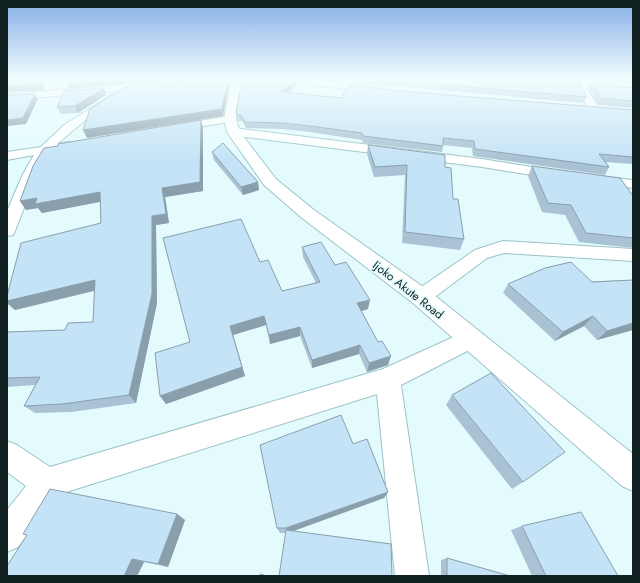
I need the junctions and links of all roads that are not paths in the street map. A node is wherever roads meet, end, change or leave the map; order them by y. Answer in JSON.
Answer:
{"nodes":[{"id":1,"x":99,"y":106,"type":"edge"},
{"id":2,"x":233,"y":106,"type":"edge"},
{"id":3,"x":596,"y":106,"type":"edge"},
{"id":4,"x":578,"y":108,"type":"edge"},
{"id":5,"x":232,"y":125,"type":"junction"},
{"id":6,"x":161,"y":130,"type":"edge"},
{"id":7,"x":83,"y":144,"type":"edge"},
{"id":8,"x":45,"y":150,"type":"junction"},
{"id":9,"x":7,"y":156,"type":"edge"},
{"id":10,"x":567,"y":176,"type":"edge"},
{"id":11,"x":582,"y":178,"type":"edge"},
{"id":12,"x":633,"y":184,"type":"edge"},
{"id":13,"x":7,"y":231,"type":"edge"},
{"id":14,"x":633,"y":255,"type":"edge"},
{"id":15,"x":421,"y":298,"type":"junction"},
{"id":16,"x":469,"y":339,"type":"junction"},
{"id":17,"x":388,"y":379,"type":"junction"},
{"id":18,"x":7,"y":455,"type":"edge"},
{"id":19,"x":633,"y":475,"type":"edge"},
{"id":20,"x":47,"y":483,"type":"junction"},
{"id":21,"x":7,"y":536,"type":"edge"},
{"id":22,"x":412,"y":576,"type":"edge"}],
"edges":[{"from":1,"to":8,"type":"street"},
{"from":2,"to":5,"type":"main road"},
{"from":3,"to":4,"type":"street"},
{"from":5,"to":6,"type":"street"},
{"from":5,"to":10,"type":"street"},
{"from":5,"to":15,"type":"main road","name":"Ijoko Akute Road"},
{"from":7,"to":8,"type":"street"},
{"from":8,"to":9,"type":"street"},
{"from":8,"to":13,"type":"street"},
{"from":11,"to":12,"type":"street"},
{"from":14,"to":15,"type":"street"},
{"from":15,"to":16,"type":"main road","name":"Ijoko Akute Road"},
{"from":16,"to":17,"type":"street"},
{"from":16,"to":19,"type":"main road","name":"Ijoko Akute Road"},
{"from":17,"to":20,"type":"street"},
{"from":17,"to":22,"type":"street"},
{"from":18,"to":20,"type":"street"},
{"from":20,"to":21,"type":"street"}]}
